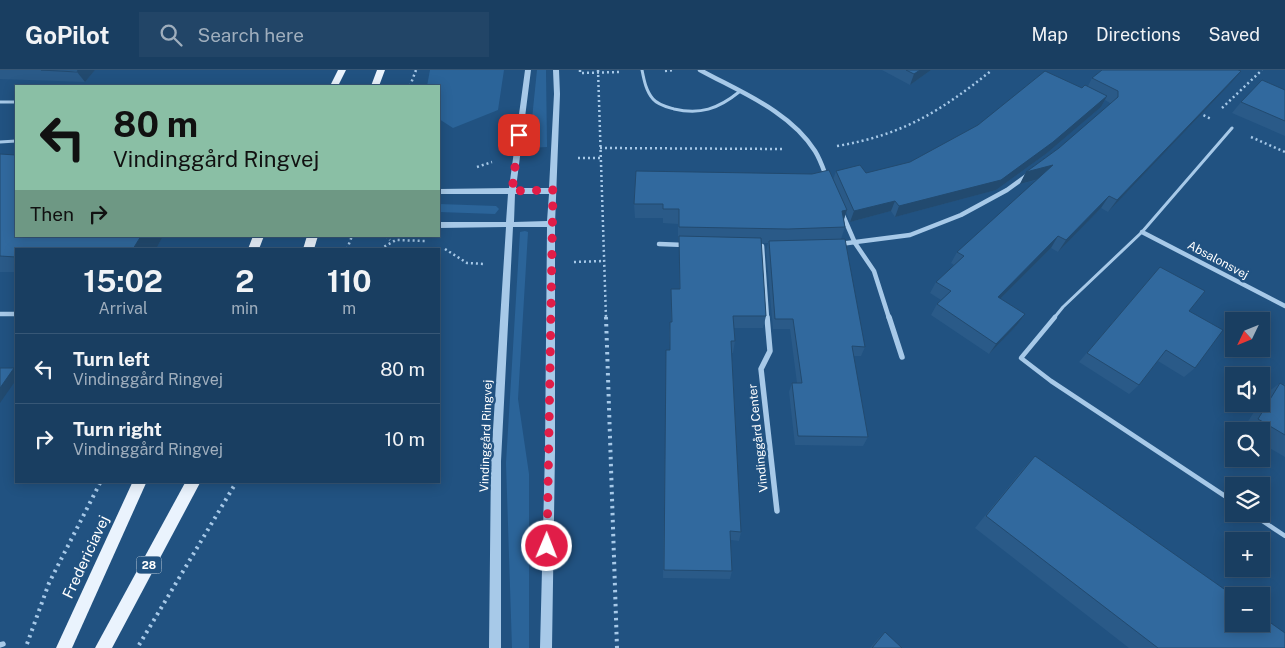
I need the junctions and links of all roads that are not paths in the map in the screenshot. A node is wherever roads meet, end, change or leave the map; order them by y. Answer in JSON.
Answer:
{"nodes":[{"id":1,"x":342,"y":70,"type":"edge"},
{"id":2,"x":381,"y":70,"type":"edge"},
{"id":3,"x":528,"y":70,"type":"edge"},
{"id":4,"x":556,"y":70,"type":"edge"},
{"id":5,"x":642,"y":70,"type":"edge"},
{"id":6,"x":700,"y":70,"type":"edge"},
{"id":7,"x":334,"y":85,"type":"edge"},
{"id":8,"x":375,"y":85,"type":"edge"},
{"id":9,"x":739,"y":92,"type":"junction"},
{"id":10,"x":0,"y":102,"type":"edge"},
{"id":11,"x":15,"y":102,"type":"edge"},
{"id":12,"x":1232,"y":128,"type":"road end"},
{"id":13,"x":0,"y":142,"type":"edge"},
{"id":14,"x":15,"y":142,"type":"edge"},
{"id":15,"x":1035,"y":169,"type":"edge"},
{"id":16,"x":829,"y":183,"type":"edge"},
{"id":17,"x":440,"y":190,"type":"edge"},
{"id":18,"x":553,"y":190,"type":"junction"},
{"id":19,"x":512,"y":191,"type":"junction"},
{"id":20,"x":840,"y":208,"type":"edge"},
{"id":21,"x":551,"y":224,"type":"junction"},
{"id":22,"x":440,"y":225,"type":"edge"},
{"id":23,"x":510,"y":226,"type":"junction"},
{"id":24,"x":1142,"y":232,"type":"junction"},
{"id":25,"x":855,"y":243,"type":"junction"},
{"id":26,"x":659,"y":244,"type":"dead end"},
{"id":27,"x":836,"y":244,"type":"edge"},
{"id":28,"x":687,"y":245,"type":"edge"},
{"id":29,"x":752,"y":246,"type":"edge"},
{"id":30,"x":762,"y":246,"type":"junction"},
{"id":31,"x":771,"y":247,"type":"edge"},
{"id":32,"x":1285,"y":306,"type":"edge"},
{"id":33,"x":0,"y":314,"type":"edge"},
{"id":34,"x":15,"y":314,"type":"edge"},
{"id":35,"x":902,"y":357,"type":"dead end"},
{"id":36,"x":139,"y":483,"type":"edge"},
{"id":37,"x":193,"y":483,"type":"edge"},
{"id":38,"x":1225,"y":496,"type":"edge"},
{"id":39,"x":776,"y":511,"type":"dead end"},
{"id":40,"x":1264,"y":522,"type":"edge"},
{"id":41,"x":1285,"y":536,"type":"edge"},
{"id":42,"x":64,"y":648,"type":"edge"},
{"id":43,"x":103,"y":648,"type":"edge"},
{"id":44,"x":495,"y":648,"type":"edge"},
{"id":45,"x":546,"y":648,"type":"edge"}],
"edges":[{"from":1,"to":7,"type":"main road"},
{"from":2,"to":8,"type":"main road"},
{"from":3,"to":19,"type":"street","name":"Vindinggård Ringvej"},
{"from":4,"to":18,"type":"street"},
{"from":5,"to":9,"type":"lane"},
{"from":6,"to":9,"type":"street"},
{"from":9,"to":16,"type":"street"},
{"from":10,"to":11,"type":"lane"},
{"from":12,"to":24,"type":"lane"},
{"from":13,"to":14,"type":"lane"},
{"from":15,"to":25,"type":"street"},
{"from":17,"to":19,"type":"street"},
{"from":18,"to":19,"type":"street"},
{"from":18,"to":21,"type":"street"},
{"from":19,"to":23,"type":"street","name":"Vindinggård Ringvej"},
{"from":20,"to":25,"type":"street"},
{"from":21,"to":23,"type":"street"},
{"from":21,"to":45,"type":"street"},
{"from":22,"to":23,"type":"street"},
{"from":23,"to":44,"type":"street","name":"Vindinggård Ringvej"},
{"from":24,"to":32,"type":"street","name":"Absalonsvej"},
{"from":24,"to":38,"type":"lane"},
{"from":25,"to":27,"type":"street"},
{"from":25,"to":35,"type":"street"},
{"from":26,"to":28,"type":"street"},
{"from":29,"to":30,"type":"street"},
{"from":30,"to":31,"type":"street"},
{"from":30,"to":39,"type":"street","name":"Vindinggård Center"},
{"from":33,"to":34,"type":"street"},
{"from":36,"to":42,"type":"main road","name":"Fredericiavej"},
{"from":37,"to":43,"type":"main road","number":"28"},
{"from":40,"to":41,"type":"lane"}]}
